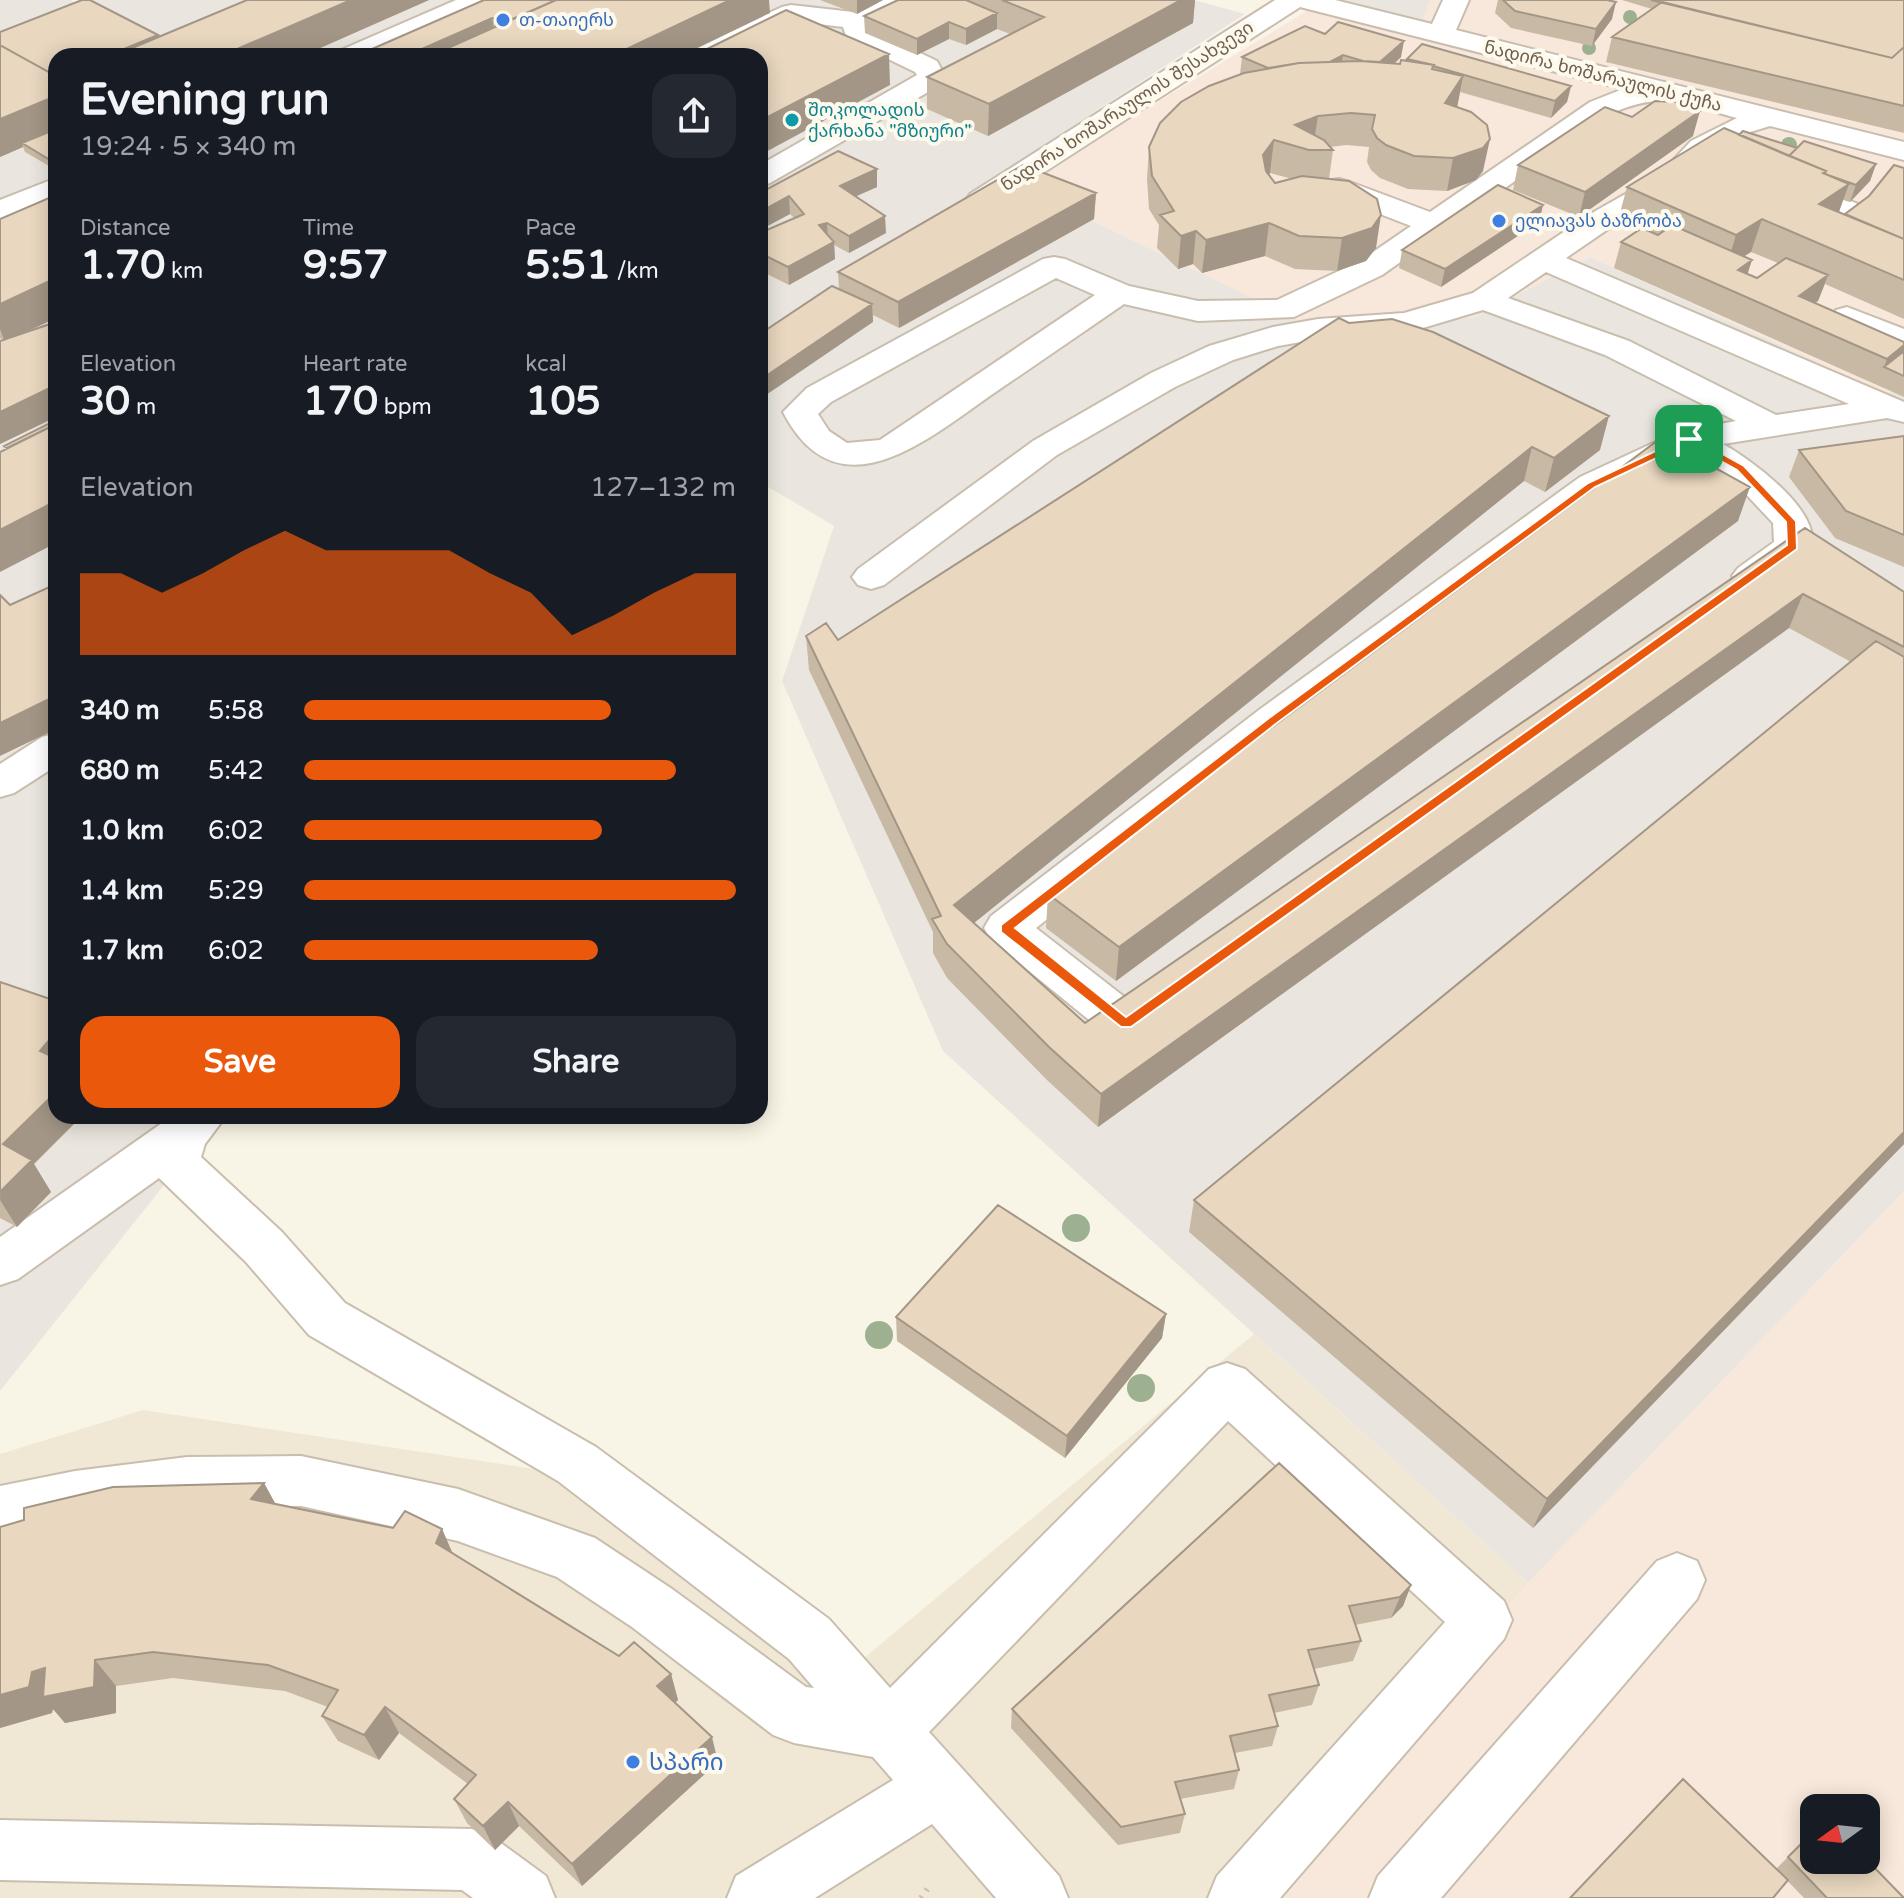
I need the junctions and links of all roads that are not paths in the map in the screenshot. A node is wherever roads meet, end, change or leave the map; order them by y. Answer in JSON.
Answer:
{"nodes":[{"id":1,"x":478,"y":0,"type":"edge"},
{"id":2,"x":896,"y":0,"type":"edge"},
{"id":3,"x":1293,"y":0,"type":"edge"},
{"id":4,"x":1303,"y":0,"type":"edge"},
{"id":5,"x":1456,"y":0,"type":"edge"},
{"id":6,"x":857,"y":20,"type":"junction"},
{"id":7,"x":1441,"y":35,"type":"junction"},
{"id":8,"x":369,"y":48,"type":"edge"},
{"id":9,"x":714,"y":48,"type":"edge"},
{"id":10,"x":1660,"y":90,"type":"junction"},
{"id":11,"x":1769,"y":117,"type":"junction"},
{"id":12,"x":1904,"y":151,"type":"edge"},
{"id":13,"x":1756,"y":171,"type":"edge"},
{"id":14,"x":768,"y":172,"type":"edge"},
{"id":15,"x":48,"y":190,"type":"edge"},
{"id":16,"x":1293,"y":191,"type":"edge"},
{"id":17,"x":0,"y":211,"type":"edge"},
{"id":18,"x":1857,"y":214,"type":"edge"},
{"id":19,"x":958,"y":215,"type":"edge"},
{"id":20,"x":1433,"y":224,"type":"junction"},
{"id":21,"x":1542,"y":259,"type":"junction"},
{"id":22,"x":1119,"y":293,"type":"junction"},
{"id":23,"x":1484,"y":300,"type":"junction"},
{"id":24,"x":1847,"y":317,"type":"edge"},
{"id":25,"x":1904,"y":341,"type":"edge"},
{"id":26,"x":1896,"y":410,"type":"edge"},
{"id":27,"x":1769,"y":425,"type":"junction"},
{"id":28,"x":1689,"y":439,"type":"junction"},
{"id":29,"x":871,"y":577,"type":"dead end"},
{"id":30,"x":1716,"y":601,"type":"edge"},
{"id":31,"x":48,"y":752,"type":"edge"},
{"id":32,"x":0,"y":783,"type":"edge"},
{"id":33,"x":1190,"y":978,"type":"edge"},
{"id":34,"x":193,"y":1125,"type":"edge"},
{"id":35,"x":0,"y":1264,"type":"edge"},
{"id":36,"x":0,"y":1511,"type":"edge"},
{"id":37,"x":1677,"y":1580,"type":"dead end"},
{"id":38,"x":889,"y":1731,"type":"junction"},
{"id":39,"x":938,"y":1786,"type":"junction"},
{"id":40,"x":0,"y":1850,"type":"edge"},
{"id":41,"x":524,"y":1898,"type":"edge"},
{"id":42,"x":758,"y":1898,"type":"edge"},
{"id":43,"x":1037,"y":1898,"type":"edge"},
{"id":44,"x":1239,"y":1898,"type":"edge"},
{"id":45,"x":1400,"y":1898,"type":"edge"}],
"edges":[{"from":1,"to":8,"type":"street"},
{"from":2,"to":6,"type":"street"},
{"from":3,"to":19,"type":"street","name":"ნადირა ხოშარაულის შესახვევი"},
{"from":4,"to":7,"type":"street","name":"ნადირა ხოშარაულის ქუჩა"},
{"from":5,"to":7,"type":"street"},
{"from":6,"to":9,"type":"street"},
{"from":6,"to":14,"type":"street"},
{"from":7,"to":10,"type":"street","name":"ნადირა ხოშარაულის ქუჩა"},
{"from":10,"to":11,"type":"street","name":"ნადირა ხოშარაულის ქუჩა"},
{"from":10,"to":20,"type":"street"},
{"from":11,"to":12,"type":"street","name":"ნადირა ხოშარაულის ქუჩა"},
{"from":11,"to":21,"type":"street"},
{"from":13,"to":18,"type":"street"},
{"from":15,"to":17,"type":"street"},
{"from":16,"to":20,"type":"street"},
{"from":20,"to":22,"type":"street"},
{"from":21,"to":23,"type":"street"},
{"from":21,"to":26,"type":"street"},
{"from":22,"to":22,"type":"street"},
{"from":23,"to":27,"type":"street"},
{"from":23,"to":29,"type":"street"},
{"from":24,"to":25,"type":"street"},
{"from":26,"to":27,"type":"street"},
{"from":27,"to":28,"type":"street"},
{"from":28,"to":30,"type":"street"},
{"from":28,"to":33,"type":"street"},
{"from":31,"to":32,"type":"street"},
{"from":34,"to":35,"type":"street"},
{"from":34,"to":38,"type":"street"},
{"from":36,"to":38,"type":"street"},
{"from":37,"to":45,"type":"street"},
{"from":38,"to":39,"type":"street"},
{"from":38,"to":44,"type":"street"},
{"from":39,"to":42,"type":"street"},
{"from":39,"to":43,"type":"street"},
{"from":40,"to":41,"type":"street"}]}
